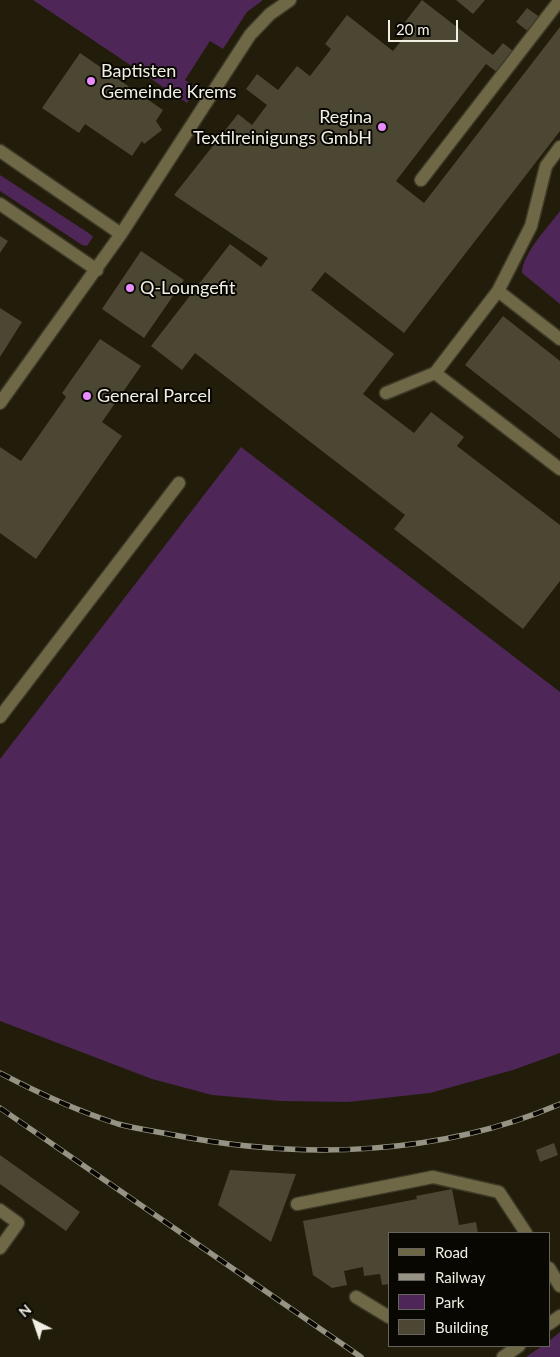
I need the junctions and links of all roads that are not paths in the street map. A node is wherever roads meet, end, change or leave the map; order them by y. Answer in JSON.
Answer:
{"nodes":[{"id":1,"x":290,"y":0,"type":"edge"},
{"id":2,"x":560,"y":0,"type":"edge"},
{"id":3,"x":560,"y":147,"type":"edge"},
{"id":4,"x":0,"y":151,"type":"edge"},
{"id":5,"x":422,"y":180,"type":"dead end"},
{"id":6,"x":0,"y":204,"type":"edge"},
{"id":7,"x":121,"y":234,"type":"junction"},
{"id":8,"x":97,"y":270,"type":"junction"},
{"id":9,"x":498,"y":291,"type":"junction"},
{"id":10,"x":560,"y":339,"type":"edge"},
{"id":11,"x":435,"y":373,"type":"junction"},
{"id":12,"x":386,"y":393,"type":"dead end"},
{"id":13,"x":0,"y":403,"type":"edge"},
{"id":14,"x":560,"y":469,"type":"edge"},
{"id":15,"x":179,"y":483,"type":"dead end"},
{"id":16,"x":0,"y":716,"type":"edge"},
{"id":17,"x":297,"y":1204,"type":"dead end"},
{"id":18,"x":0,"y":1210,"type":"edge"},
{"id":19,"x":525,"y":1232,"type":"edge"},
{"id":20,"x":0,"y":1248,"type":"edge"},
{"id":21,"x":550,"y":1270,"type":"edge"},
{"id":22,"x":560,"y":1286,"type":"edge"},
{"id":23,"x":356,"y":1296,"type":"dead end"},
{"id":24,"x":388,"y":1316,"type":"edge"},
{"id":25,"x":518,"y":1347,"type":"edge"},
{"id":26,"x":503,"y":1357,"type":"edge"}],
"edges":[{"from":1,"to":7,"type":"street"},
{"from":2,"to":5,"type":"street"},
{"from":3,"to":9,"type":"street"},
{"from":4,"to":7,"type":"street"},
{"from":6,"to":8,"type":"street"},
{"from":7,"to":8,"type":"street"},
{"from":8,"to":13,"type":"street"},
{"from":9,"to":10,"type":"street"},
{"from":9,"to":11,"type":"street"},
{"from":11,"to":12,"type":"street"},
{"from":11,"to":14,"type":"street"},
{"from":15,"to":16,"type":"street"},
{"from":17,"to":19,"type":"street"},
{"from":18,"to":20,"type":"street"},
{"from":21,"to":22,"type":"street"},
{"from":23,"to":24,"type":"street"},
{"from":25,"to":26,"type":"street"}]}
